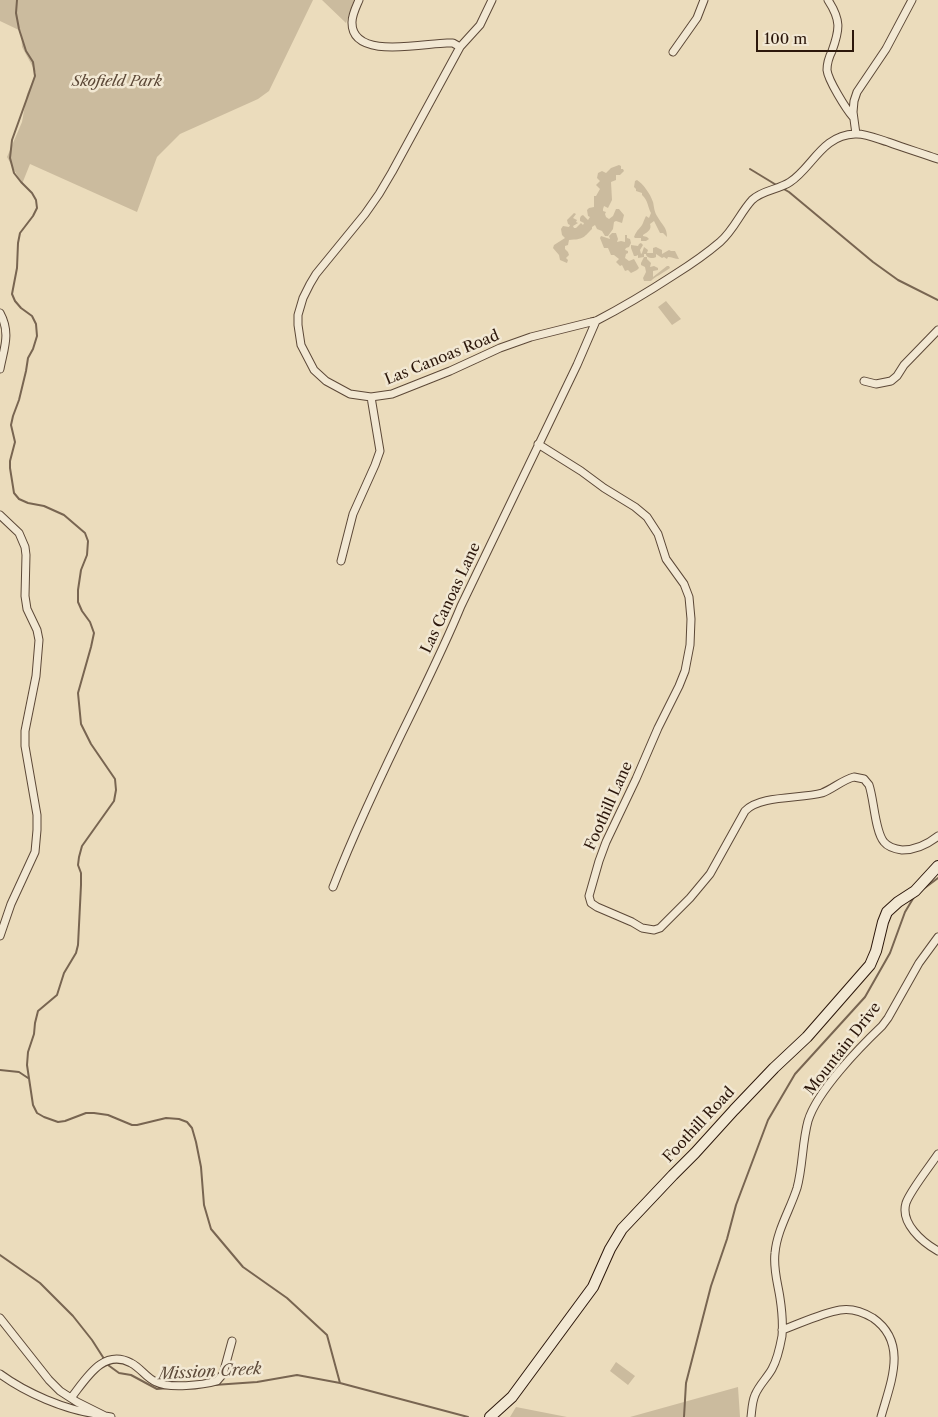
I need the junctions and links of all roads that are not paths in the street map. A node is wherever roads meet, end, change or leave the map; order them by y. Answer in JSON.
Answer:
{"nodes":[{"id":1,"x":359,"y":0,"type":"edge"},
{"id":2,"x":492,"y":0,"type":"edge"},
{"id":3,"x":704,"y":0,"type":"edge"},
{"id":4,"x":828,"y":0,"type":"edge"},
{"id":5,"x":912,"y":0,"type":"edge"},
{"id":6,"x":460,"y":47,"type":"junction"},
{"id":7,"x":673,"y":52,"type":"dead end"},
{"id":8,"x":853,"y":118,"type":"junction"},
{"id":9,"x":856,"y":134,"type":"junction"},
{"id":10,"x":938,"y":159,"type":"edge"},
{"id":11,"x":0,"y":313,"type":"edge"},
{"id":12,"x":596,"y":322,"type":"junction"},
{"id":13,"x":938,"y":330,"type":"edge"},
{"id":14,"x":0,"y":369,"type":"edge"},
{"id":15,"x":864,"y":381,"type":"dead end"},
{"id":16,"x":372,"y":398,"type":"junction"},
{"id":17,"x":538,"y":444,"type":"junction"},
{"id":18,"x":0,"y":515,"type":"edge"},
{"id":19,"x":341,"y":561,"type":"dead end"},
{"id":20,"x":938,"y":836,"type":"edge"},
{"id":21,"x":938,"y":866,"type":"edge"},
{"id":22,"x":333,"y":887,"type":"dead end"},
{"id":23,"x":0,"y":936,"type":"edge"},
{"id":24,"x":938,"y":937,"type":"edge"},
{"id":25,"x":938,"y":1154,"type":"edge"},
{"id":26,"x":938,"y":1251,"type":"edge"},
{"id":27,"x":0,"y":1318,"type":"edge"},
{"id":28,"x":782,"y":1330,"type":"junction"},
{"id":29,"x":232,"y":1341,"type":"dead end"},
{"id":30,"x":0,"y":1374,"type":"edge"},
{"id":31,"x":71,"y":1398,"type":"junction"},
{"id":32,"x":108,"y":1416,"type":"edge"},
{"id":33,"x":490,"y":1417,"type":"edge"},
{"id":34,"x":751,"y":1417,"type":"edge"},
{"id":35,"x":881,"y":1417,"type":"edge"}],
"edges":[{"from":1,"to":6,"type":"street"},
{"from":2,"to":6,"type":"street","name":"Las Canoas Road"},
{"from":3,"to":7,"type":"street"},
{"from":4,"to":8,"type":"street"},
{"from":5,"to":8,"type":"street"},
{"from":6,"to":16,"type":"street","name":"Las Canoas Road"},
{"from":8,"to":9,"type":"street"},
{"from":9,"to":10,"type":"street"},
{"from":9,"to":12,"type":"street","name":"Las Canoas Road"},
{"from":11,"to":14,"type":"street"},
{"from":12,"to":16,"type":"street","name":"Las Canoas Road"},
{"from":12,"to":17,"type":"street","name":"Las Canoas Lane"},
{"from":13,"to":15,"type":"street"},
{"from":16,"to":19,"type":"street"},
{"from":17,"to":20,"type":"street","name":"Foothill Lane"},
{"from":17,"to":22,"type":"street","name":"Las Canoas Lane"},
{"from":18,"to":23,"type":"street"},
{"from":21,"to":33,"type":"main road","name":"Foothill Road"},
{"from":24,"to":28,"type":"street","name":"Mountain Drive"},
{"from":25,"to":26,"type":"street"},
{"from":27,"to":31,"type":"street"},
{"from":28,"to":34,"type":"street","name":"Mountain Drive"},
{"from":28,"to":35,"type":"street"},
{"from":29,"to":31,"type":"street"},
{"from":30,"to":32,"type":"street"},
{"from":31,"to":32,"type":"street"}]}
